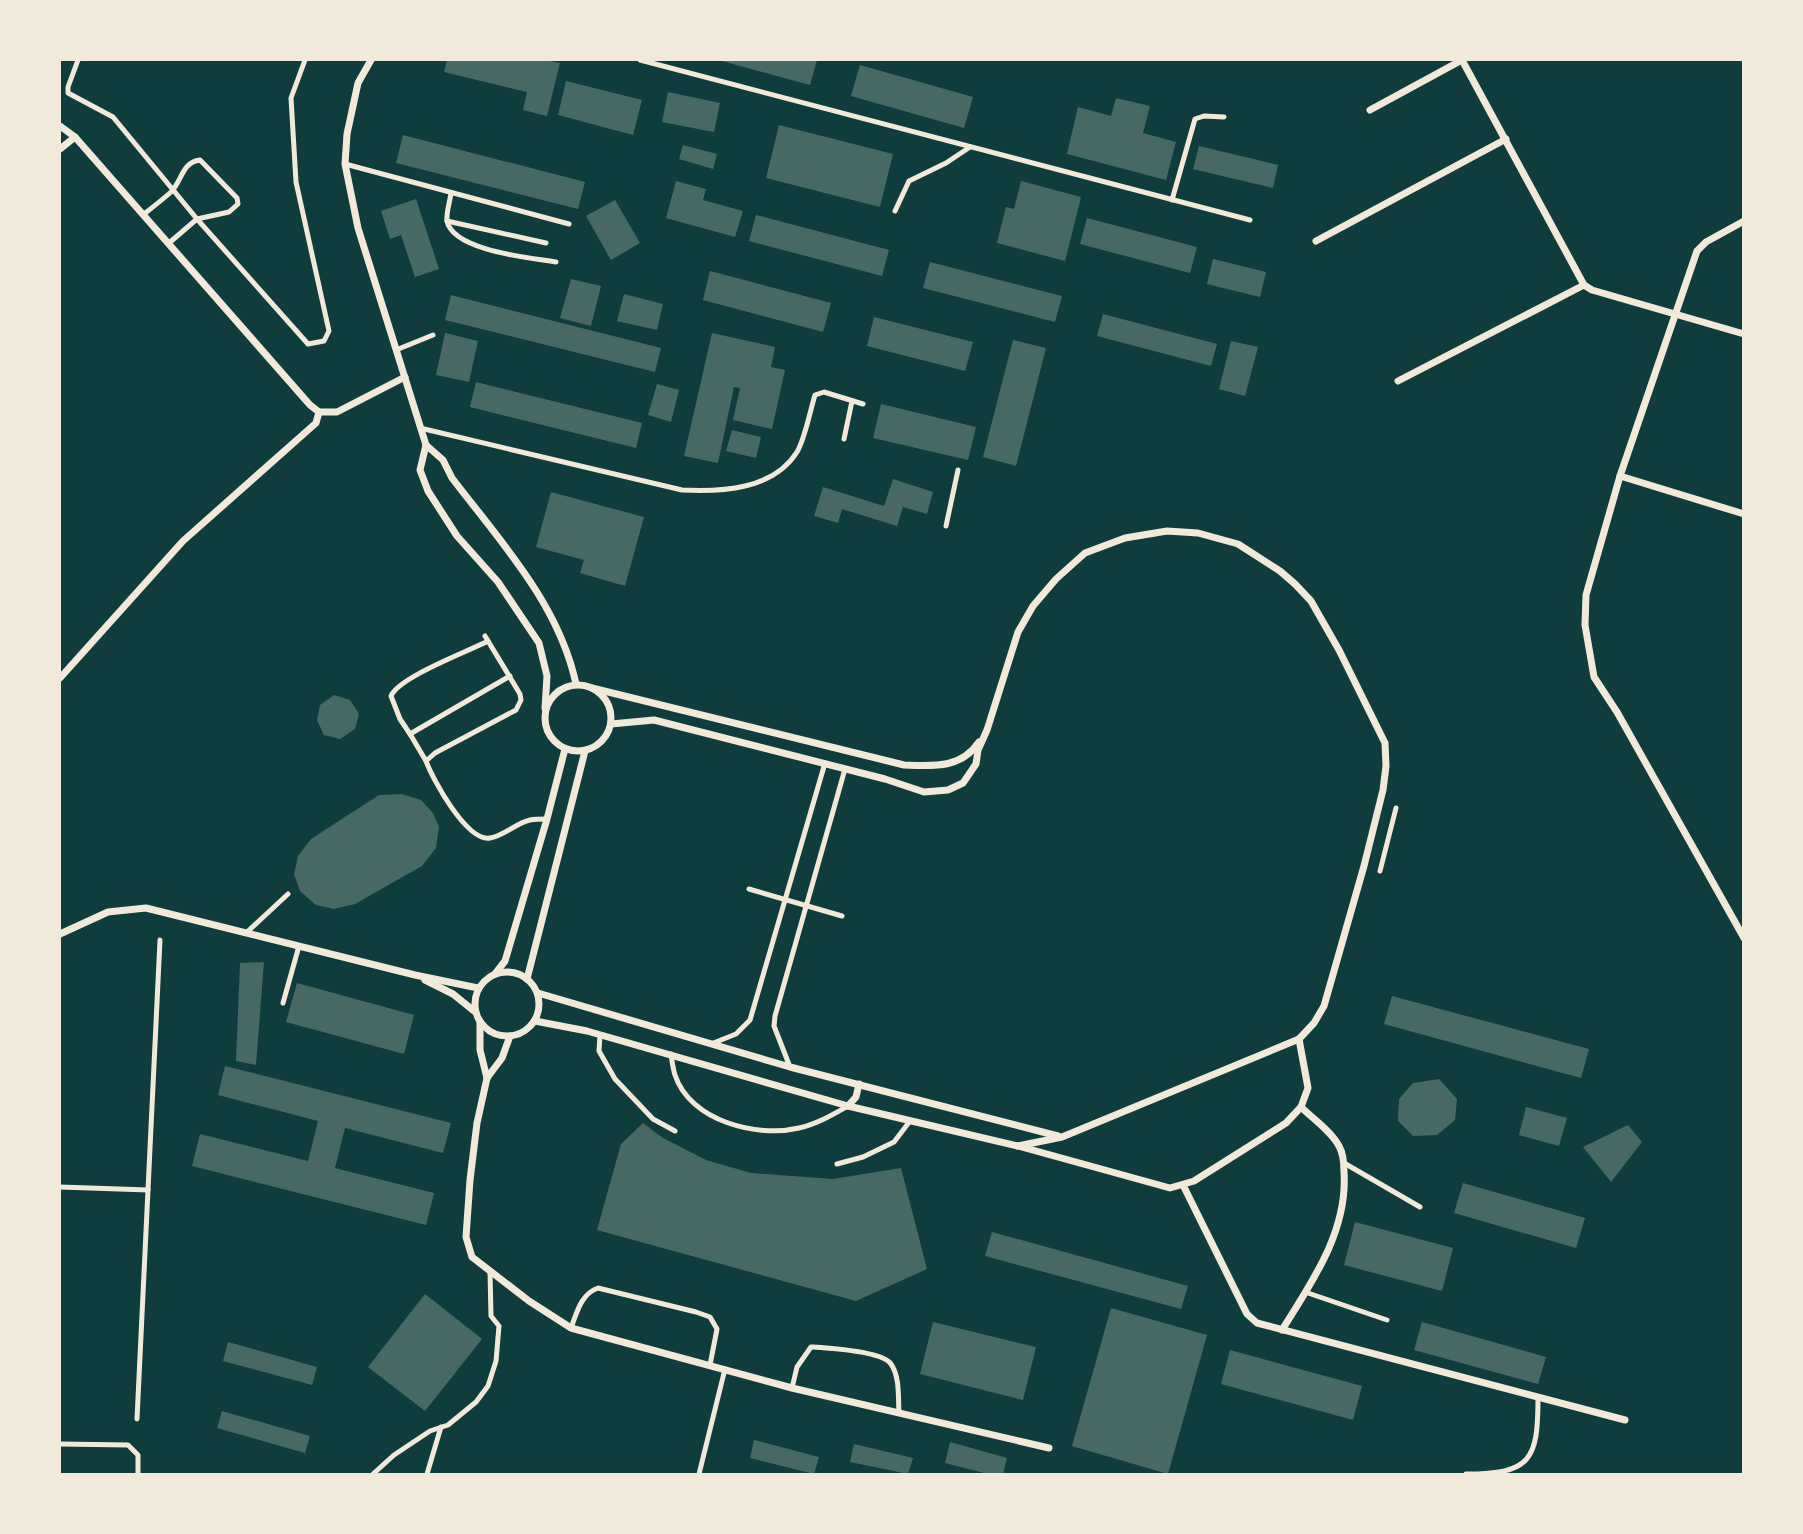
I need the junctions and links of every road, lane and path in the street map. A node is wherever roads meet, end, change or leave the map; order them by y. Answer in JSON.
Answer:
{"nodes":[{"id":1,"x":78,"y":60,"type":"edge"},
{"id":2,"x":305,"y":60,"type":"edge"},
{"id":3,"x":371,"y":60,"type":"edge"},
{"id":4,"x":640,"y":60,"type":"edge"},
{"id":5,"x":1462,"y":60,"type":"edge"},
{"id":6,"x":1370,"y":110,"type":"dead end"},
{"id":7,"x":1223,"y":117,"type":"dead end"},
{"id":8,"x":60,"y":126,"type":"edge"},
{"id":9,"x":75,"y":137,"type":"junction"},
{"id":10,"x":1506,"y":139,"type":"junction"},
{"id":11,"x":970,"y":146,"type":"junction"},
{"id":12,"x":60,"y":149,"type":"edge"},
{"id":13,"x":345,"y":164,"type":"junction"},
{"id":14,"x":173,"y":190,"type":"junction"},
{"id":15,"x":451,"y":193,"type":"junction"},
{"id":16,"x":1172,"y":200,"type":"junction"},
{"id":17,"x":895,"y":211,"type":"dead end"},
{"id":18,"x":144,"y":214,"type":"junction"},
{"id":19,"x":197,"y":219,"type":"junction"},
{"id":20,"x":1250,"y":220,"type":"dead end"},
{"id":21,"x":447,"y":221,"type":"junction"},
{"id":22,"x":1744,"y":221,"type":"edge"},
{"id":23,"x":569,"y":224,"type":"dead end"},
{"id":24,"x":1316,"y":241,"type":"dead end"},
{"id":25,"x":169,"y":243,"type":"junction"},
{"id":26,"x":546,"y":243,"type":"dead end"},
{"id":27,"x":556,"y":261,"type":"dead end"},
{"id":28,"x":1584,"y":285,"type":"junction"},
{"id":29,"x":1676,"y":313,"type":"junction"},
{"id":30,"x":1744,"y":334,"type":"edge"},
{"id":31,"x":433,"y":335,"type":"dead end"},
{"id":32,"x":396,"y":350,"type":"junction"},
{"id":33,"x":404,"y":377,"type":"junction"},
{"id":34,"x":1398,"y":381,"type":"dead end"},
{"id":35,"x":852,"y":401,"type":"junction"},
{"id":36,"x":863,"y":404,"type":"dead end"},
{"id":37,"x":319,"y":412,"type":"junction"},
{"id":38,"x":421,"y":428,"type":"junction"},
{"id":39,"x":844,"y":439,"type":"dead end"},
{"id":40,"x":426,"y":445,"type":"junction"},
{"id":41,"x":958,"y":470,"type":"dead end"},
{"id":42,"x":1620,"y":476,"type":"junction"},
{"id":43,"x":1744,"y":514,"type":"edge"},
{"id":44,"x":946,"y":526,"type":"dead end"},
{"id":45,"x":510,"y":676,"type":"junction"},
{"id":46,"x":60,"y":678,"type":"edge"},
{"id":47,"x":576,"y":684,"type":"junction"},
{"id":48,"x":592,"y":688,"type":"junction"},
{"id":49,"x":545,"y":708,"type":"junction"},
{"id":50,"x":611,"y":724,"type":"junction"},
{"id":51,"x":987,"y":730,"type":"junction"},
{"id":52,"x":410,"y":734,"type":"junction"},
{"id":53,"x":565,"y":749,"type":"junction"},
{"id":54,"x":585,"y":751,"type":"junction"},
{"id":55,"x":426,"y":761,"type":"junction"},
{"id":56,"x":825,"y":763,"type":"junction"},
{"id":57,"x":845,"y":768,"type":"junction"},
{"id":58,"x":1396,"y":808,"type":"dead end"},
{"id":59,"x":547,"y":819,"type":"junction"},
{"id":60,"x":1380,"y":871,"type":"dead end"},
{"id":61,"x":749,"y":889,"type":"dead end"},
{"id":62,"x":288,"y":894,"type":"dead end"},
{"id":63,"x":786,"y":899,"type":"junction"},
{"id":64,"x":806,"y":905,"type":"junction"},
{"id":65,"x":842,"y":916,"type":"dead end"},
{"id":66,"x":246,"y":933,"type":"junction"},
{"id":67,"x":60,"y":934,"type":"edge"},
{"id":68,"x":1744,"y":938,"type":"edge"},
{"id":69,"x":160,"y":940,"type":"dead end"},
{"id":70,"x":299,"y":946,"type":"junction"},
{"id":71,"x":495,"y":974,"type":"junction"},
{"id":72,"x":415,"y":975,"type":"junction"},
{"id":73,"x":527,"y":979,"type":"junction"},
{"id":74,"x":478,"y":988,"type":"junction"},
{"id":75,"x":538,"y":993,"type":"junction"},
{"id":76,"x":283,"y":1003,"type":"dead end"},
{"id":77,"x":475,"y":1012,"type":"junction"},
{"id":78,"x":535,"y":1021,"type":"junction"},
{"id":79,"x":481,"y":1023,"type":"junction"},
{"id":80,"x":600,"y":1035,"type":"junction"},
{"id":81,"x":510,"y":1036,"type":"junction"},
{"id":82,"x":1299,"y":1039,"type":"junction"},
{"id":83,"x":711,"y":1044,"type":"junction"},
{"id":84,"x":671,"y":1054,"type":"junction"},
{"id":85,"x":790,"y":1067,"type":"junction"},
{"id":86,"x":487,"y":1078,"type":"junction"},
{"id":87,"x":859,"y":1084,"type":"junction"},
{"id":88,"x":848,"y":1106,"type":"junction"},
{"id":89,"x":1301,"y":1107,"type":"junction"},
{"id":90,"x":910,"y":1121,"type":"junction"},
{"id":91,"x":675,"y":1130,"type":"dead end"},
{"id":92,"x":1062,"y":1137,"type":"junction"},
{"id":93,"x":1018,"y":1146,"type":"junction"},
{"id":94,"x":1344,"y":1163,"type":"junction"},
{"id":95,"x":837,"y":1164,"type":"dead end"},
{"id":96,"x":1183,"y":1185,"type":"junction"},
{"id":97,"x":60,"y":1187,"type":"edge"},
{"id":98,"x":148,"y":1190,"type":"junction"},
{"id":99,"x":1420,"y":1207,"type":"dead end"},
{"id":100,"x":490,"y":1271,"type":"junction"},
{"id":101,"x":1305,"y":1292,"type":"junction"},
{"id":102,"x":1387,"y":1320,"type":"dead end"},
{"id":103,"x":571,"y":1328,"type":"junction"},
{"id":104,"x":1282,"y":1330,"type":"junction"},
{"id":105,"x":710,"y":1365,"type":"junction"},
{"id":106,"x":724,"y":1369,"type":"junction"},
{"id":107,"x":792,"y":1388,"type":"junction"},
{"id":108,"x":1538,"y":1398,"type":"junction"},
{"id":109,"x":899,"y":1413,"type":"junction"},
{"id":110,"x":136,"y":1419,"type":"dead end"},
{"id":111,"x":1625,"y":1420,"type":"dead end"},
{"id":112,"x":441,"y":1427,"type":"junction"},
{"id":113,"x":60,"y":1444,"type":"edge"},
{"id":114,"x":1049,"y":1448,"type":"dead end"},
{"id":115,"x":138,"y":1475,"type":"edge"},
{"id":116,"x":373,"y":1475,"type":"edge"},
{"id":117,"x":427,"y":1475,"type":"edge"},
{"id":118,"x":699,"y":1475,"type":"edge"},
{"id":119,"x":1466,"y":1475,"type":"edge"}],
"edges":[{"from":1,"to":14,"type":"lane"},
{"from":2,"to":19,"type":"lane"},
{"from":3,"to":13,"type":"street"},
{"from":4,"to":11,"type":"lane"},
{"from":5,"to":6,"type":"street"},
{"from":5,"to":10,"type":"street"},
{"from":7,"to":16,"type":"lane"},
{"from":8,"to":9,"type":"street"},
{"from":9,"to":12,"type":"street"},
{"from":9,"to":18,"type":"street"},
{"from":10,"to":24,"type":"street"},
{"from":10,"to":28,"type":"street"},
{"from":11,"to":16,"type":"lane"},
{"from":11,"to":17,"type":"lane"},
{"from":13,"to":15,"type":"lane"},
{"from":13,"to":32,"type":"street"},
{"from":14,"to":18,"type":"lane"},
{"from":14,"to":19,"type":"lane"},
{"from":14,"to":19,"type":"lane"},
{"from":15,"to":21,"type":"lane"},
{"from":15,"to":23,"type":"lane"},
{"from":16,"to":20,"type":"lane"},
{"from":18,"to":25,"type":"street"},
{"from":19,"to":25,"type":"lane"},
{"from":21,"to":26,"type":"lane"},
{"from":21,"to":27,"type":"lane"},
{"from":22,"to":29,"type":"street"},
{"from":25,"to":37,"type":"street"},
{"from":28,"to":29,"type":"street"},
{"from":28,"to":34,"type":"street"},
{"from":29,"to":30,"type":"street"},
{"from":29,"to":42,"type":"street"},
{"from":31,"to":32,"type":"lane"},
{"from":32,"to":33,"type":"street"},
{"from":33,"to":37,"type":"street"},
{"from":33,"to":38,"type":"street"},
{"from":35,"to":36,"type":"lane"},
{"from":35,"to":38,"type":"lane"},
{"from":35,"to":39,"type":"lane"},
{"from":37,"to":46,"type":"street"},
{"from":38,"to":40,"type":"street"},
{"from":40,"to":47,"type":"street"},
{"from":40,"to":49,"type":"street"},
{"from":41,"to":44,"type":"lane"},
{"from":42,"to":43,"type":"street"},
{"from":42,"to":68,"type":"street"},
{"from":45,"to":52,"type":"lane"},
{"from":45,"to":52,"type":"lane"},
{"from":45,"to":55,"type":"lane"},
{"from":47,"to":48,"type":"street"},
{"from":47,"to":49,"type":"street"},
{"from":48,"to":50,"type":"street"},
{"from":48,"to":51,"type":"street"},
{"from":49,"to":53,"type":"street"},
{"from":50,"to":54,"type":"street"},
{"from":50,"to":56,"type":"street"},
{"from":51,"to":57,"type":"street"},
{"from":51,"to":82,"type":"street"},
{"from":52,"to":55,"type":"lane"},
{"from":53,"to":54,"type":"street"},
{"from":53,"to":59,"type":"street"},
{"from":54,"to":73,"type":"street"},
{"from":55,"to":59,"type":"lane"},
{"from":56,"to":57,"type":"street"},
{"from":56,"to":63,"type":"lane"},
{"from":57,"to":64,"type":"lane"},
{"from":58,"to":60,"type":"lane"},
{"from":59,"to":71,"type":"street"},
{"from":61,"to":63,"type":"lane"},
{"from":62,"to":66,"type":"lane"},
{"from":63,"to":64,"type":"lane"},
{"from":63,"to":83,"type":"lane"},
{"from":64,"to":65,"type":"lane"},
{"from":64,"to":85,"type":"lane"},
{"from":66,"to":67,"type":"street"},
{"from":66,"to":70,"type":"street"},
{"from":69,"to":98,"type":"lane"},
{"from":70,"to":72,"type":"street"},
{"from":70,"to":76,"type":"lane"},
{"from":71,"to":73,"type":"street"},
{"from":71,"to":74,"type":"street"},
{"from":72,"to":74,"type":"street"},
{"from":72,"to":77,"type":"street"},
{"from":73,"to":75,"type":"street"},
{"from":74,"to":77,"type":"street"},
{"from":75,"to":78,"type":"street"},
{"from":75,"to":83,"type":"street"},
{"from":77,"to":79,"type":"street"},
{"from":78,"to":80,"type":"street"},
{"from":78,"to":81,"type":"street"},
{"from":79,"to":81,"type":"street"},
{"from":79,"to":86,"type":"street"},
{"from":80,"to":84,"type":"street"},
{"from":80,"to":91,"type":"lane"},
{"from":81,"to":86,"type":"street"},
{"from":82,"to":89,"type":"street"},
{"from":82,"to":92,"type":"street"},
{"from":83,"to":85,"type":"street"},
{"from":84,"to":88,"type":"street"},
{"from":84,"to":88,"type":"lane"},
{"from":85,"to":87,"type":"street"},
{"from":86,"to":100,"type":"street"},
{"from":87,"to":88,"type":"street"},
{"from":87,"to":92,"type":"street"},
{"from":88,"to":90,"type":"street"},
{"from":89,"to":94,"type":"street"},
{"from":89,"to":96,"type":"street"},
{"from":90,"to":93,"type":"street"},
{"from":90,"to":95,"type":"lane"},
{"from":92,"to":93,"type":"street"},
{"from":93,"to":96,"type":"street"},
{"from":94,"to":99,"type":"lane"},
{"from":94,"to":101,"type":"street"},
{"from":96,"to":104,"type":"street"},
{"from":97,"to":98,"type":"lane"},
{"from":98,"to":110,"type":"lane"},
{"from":100,"to":103,"type":"street"},
{"from":100,"to":112,"type":"lane"},
{"from":101,"to":102,"type":"lane"},
{"from":101,"to":104,"type":"street"},
{"from":103,"to":105,"type":"street"},
{"from":103,"to":105,"type":"lane"},
{"from":104,"to":108,"type":"street"},
{"from":105,"to":106,"type":"street"},
{"from":106,"to":107,"type":"street"},
{"from":106,"to":118,"type":"lane"},
{"from":107,"to":109,"type":"street"},
{"from":107,"to":109,"type":"lane"},
{"from":108,"to":111,"type":"street"},
{"from":108,"to":119,"type":"lane"},
{"from":109,"to":114,"type":"street"},
{"from":112,"to":116,"type":"lane"},
{"from":112,"to":117,"type":"lane"},
{"from":113,"to":115,"type":"lane"}]}
